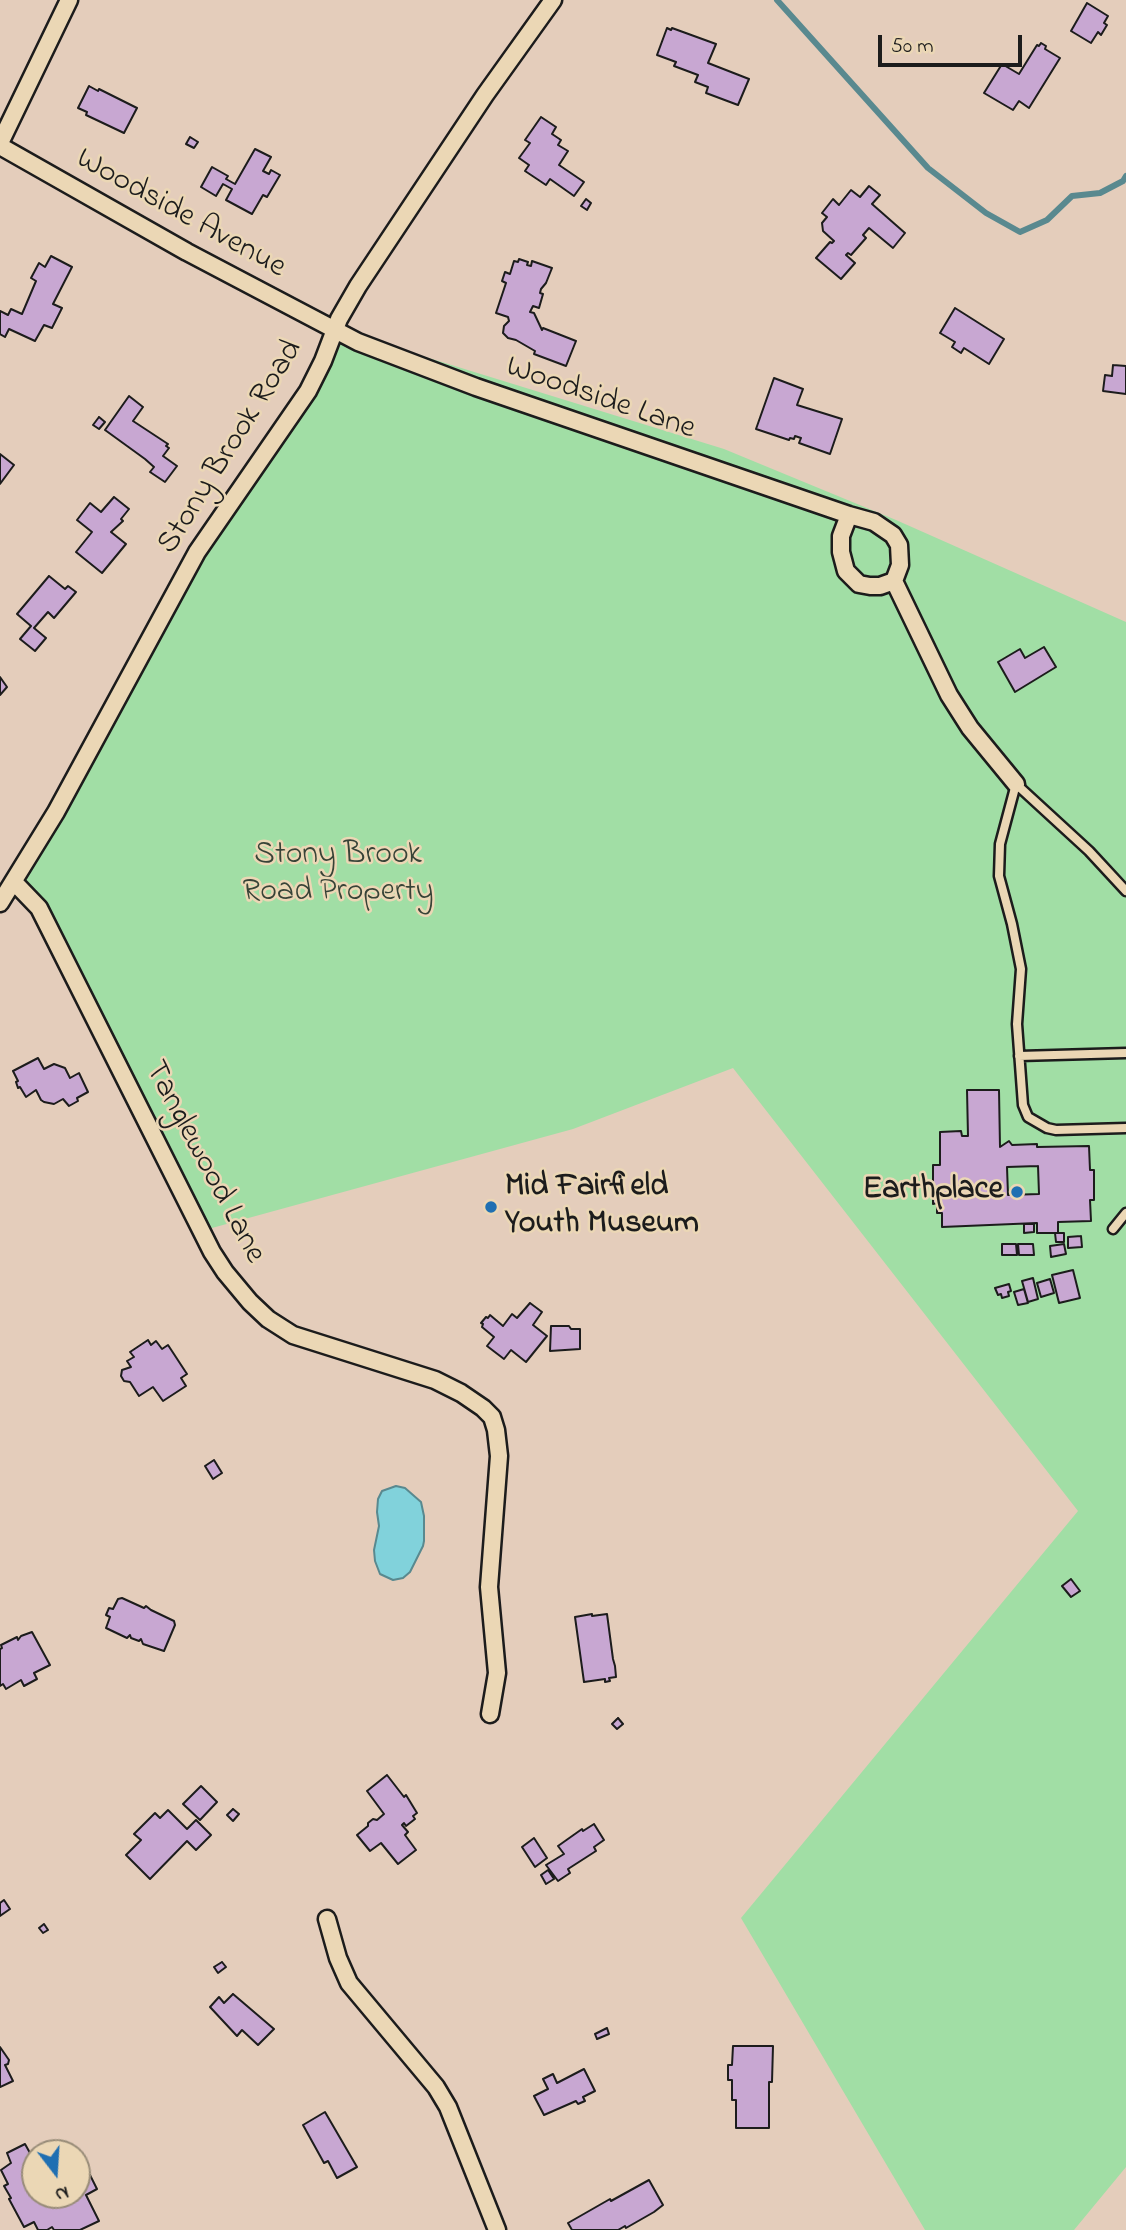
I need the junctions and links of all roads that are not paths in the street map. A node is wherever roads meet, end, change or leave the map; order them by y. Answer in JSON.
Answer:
{"nodes":[{"id":1,"x":69,"y":0,"type":"edge"},
{"id":2,"x":553,"y":0,"type":"edge"},
{"id":3,"x":0,"y":145,"type":"edge"},
{"id":4,"x":335,"y":331,"type":"junction"},
{"id":5,"x":849,"y":515,"type":"junction"},
{"id":6,"x":894,"y":581,"type":"junction"},
{"id":7,"x":1016,"y":784,"type":"junction"},
{"id":8,"x":14,"y":882,"type":"junction"},
{"id":9,"x":1126,"y":891,"type":"edge"},
{"id":10,"x":0,"y":903,"type":"edge"},
{"id":11,"x":1126,"y":1053,"type":"edge"},
{"id":12,"x":1019,"y":1056,"type":"junction"},
{"id":13,"x":1126,"y":1128,"type":"edge"},
{"id":14,"x":1126,"y":1213,"type":"edge"},
{"id":15,"x":1113,"y":1229,"type":"dead end"},
{"id":16,"x":490,"y":1714,"type":"dead end"},
{"id":17,"x":327,"y":1919,"type":"dead end"},
{"id":18,"x":497,"y":2230,"type":"edge"}],
"edges":[{"from":1,"to":3,"type":"street"},
{"from":2,"to":4,"type":"street","name":"Stony Brook Road"},
{"from":3,"to":4,"type":"street","name":"Woodside Avenue"},
{"from":4,"to":5,"type":"street","name":"Woodside Lane"},
{"from":4,"to":8,"type":"street","name":"Stony Brook Road"},
{"from":5,"to":6,"type":"street","name":"Woodside Lane"},
{"from":5,"to":6,"type":"street"},
{"from":6,"to":7,"type":"street"},
{"from":7,"to":9,"type":"lane"},
{"from":7,"to":12,"type":"lane"},
{"from":8,"to":10,"type":"street","name":"Stony Brook Road"},
{"from":8,"to":16,"type":"street","name":"Tanglewood Lane"},
{"from":11,"to":12,"type":"lane"},
{"from":12,"to":13,"type":"lane"},
{"from":14,"to":15,"type":"lane"},
{"from":17,"to":18,"type":"street"}]}
